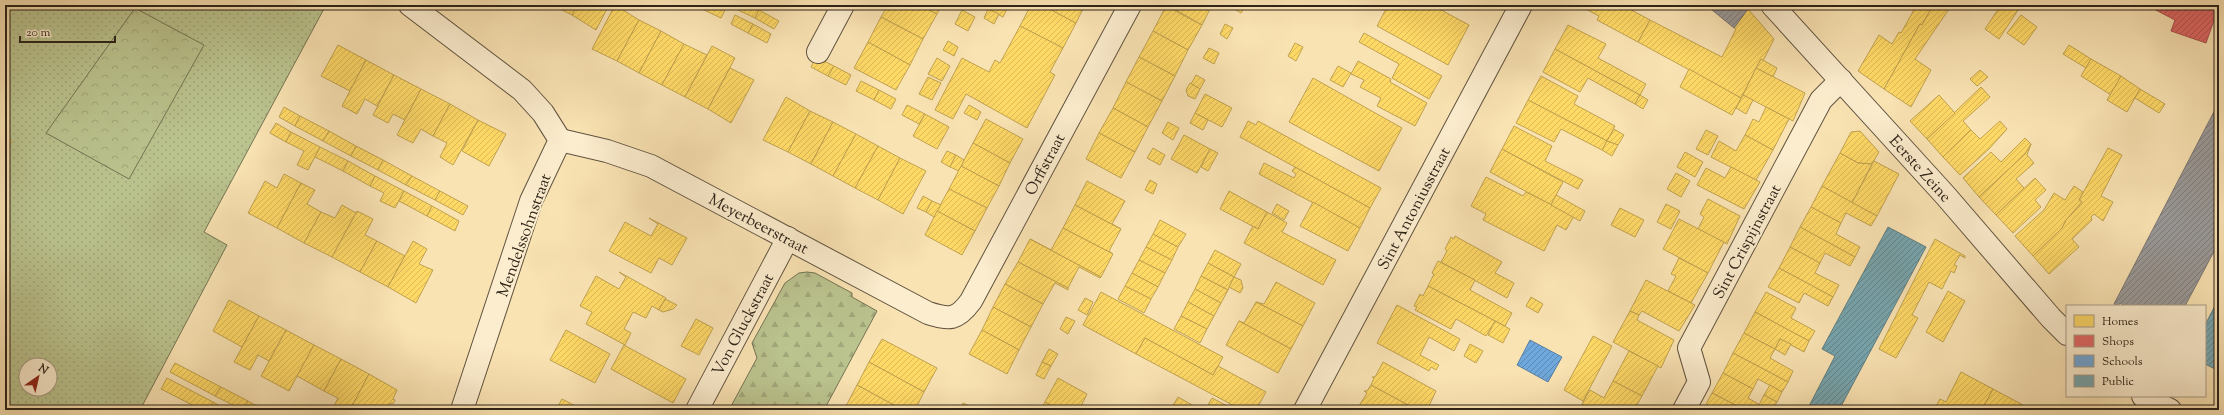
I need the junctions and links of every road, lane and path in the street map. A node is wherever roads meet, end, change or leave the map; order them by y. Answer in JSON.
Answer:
{"nodes":[{"id":1,"x":410,"y":5,"type":"edge"},
{"id":2,"x":843,"y":5,"type":"edge"},
{"id":3,"x":1130,"y":5,"type":"edge"},
{"id":4,"x":1521,"y":5,"type":"edge"},
{"id":5,"x":1772,"y":5,"type":"edge"},
{"id":6,"x":818,"y":52,"type":"dead end"},
{"id":7,"x":1841,"y":80,"type":"junction"},
{"id":8,"x":560,"y":140,"type":"junction"},
{"id":9,"x":788,"y":238,"type":"junction"},
{"id":10,"x":953,"y":317,"type":"joint"},
{"id":11,"x":2066,"y":333,"type":"edge"},
{"id":12,"x":2146,"y":402,"type":"edge"},
{"id":13,"x":462,"y":410,"type":"edge"},
{"id":14,"x":697,"y":410,"type":"edge"},
{"id":15,"x":1305,"y":410,"type":"edge"},
{"id":16,"x":1684,"y":410,"type":"edge"},
{"id":17,"x":2170,"y":410,"type":"edge"}],
"edges":[{"from":1,"to":8,"type":"street"},
{"from":2,"to":6,"type":"street"},
{"from":3,"to":10,"type":"street","name":"Orffstraat"},
{"from":4,"to":15,"type":"street","name":"Sint Antoniusstraat"},
{"from":5,"to":7,"type":"street","name":"Eerste Zeine"},
{"from":7,"to":11,"type":"street","name":"Eerste Zeine"},
{"from":7,"to":16,"type":"street","name":"Sint Crispijnstraat"},
{"from":8,"to":9,"type":"street","name":"Meyerbeerstraat"},
{"from":8,"to":13,"type":"street","name":"Mendelssohnstraat"},
{"from":9,"to":10,"type":"street","name":"Meyerbeerstraat"},
{"from":9,"to":14,"type":"street","name":"Von Gluckstraat"},
{"from":12,"to":17,"type":"street"}]}
